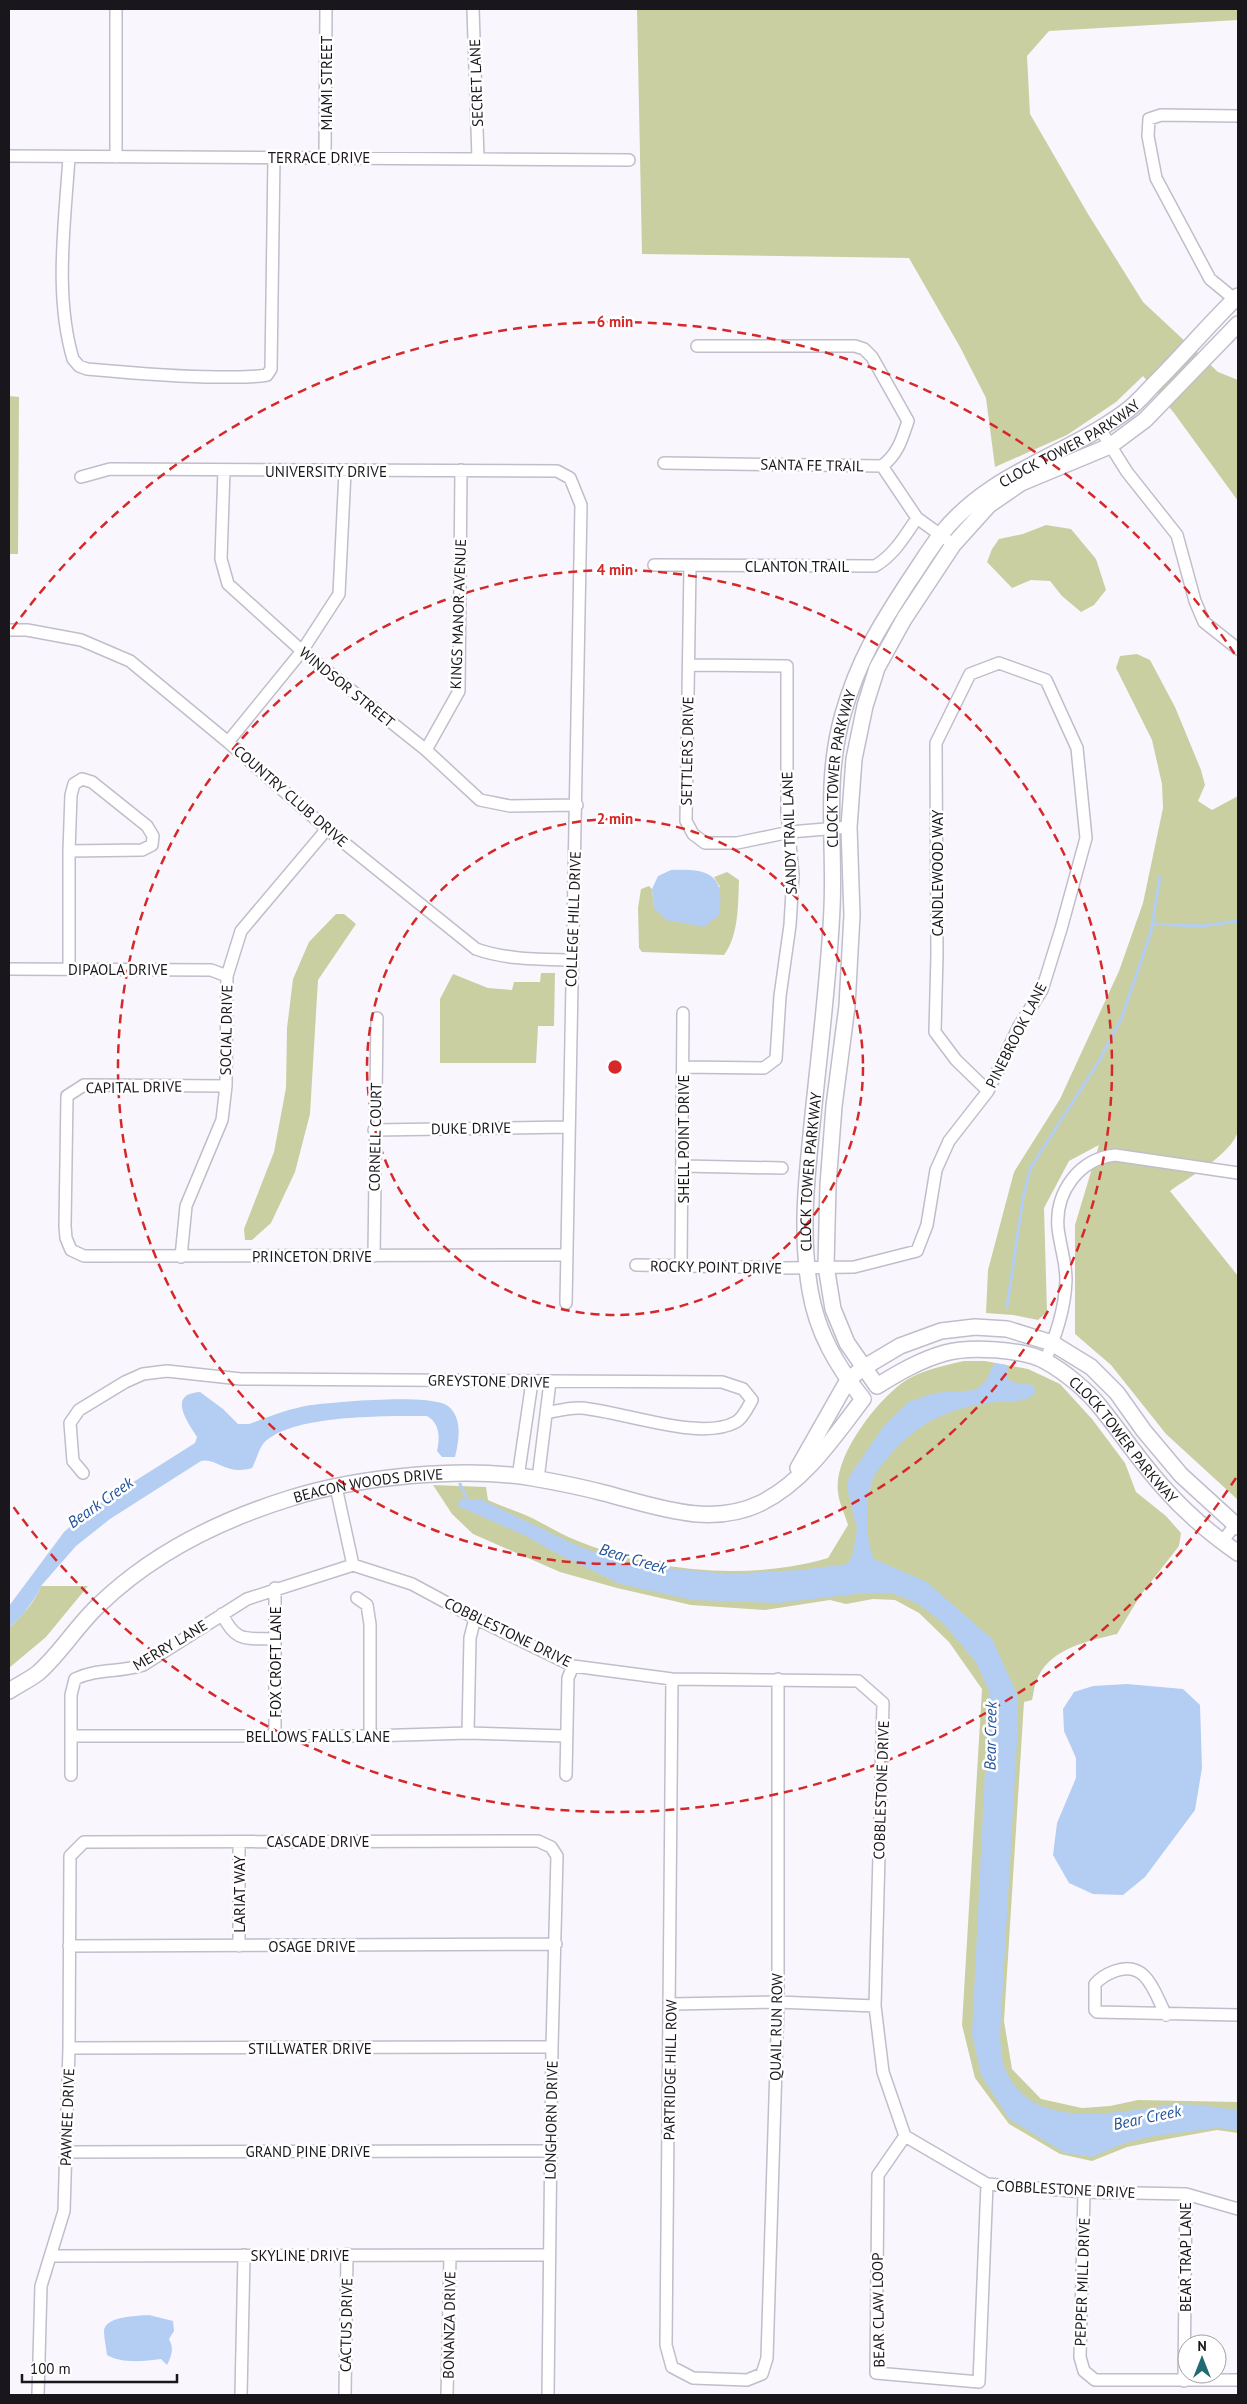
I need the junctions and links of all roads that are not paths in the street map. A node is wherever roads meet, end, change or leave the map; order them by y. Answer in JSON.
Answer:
{"nodes":[{"id":1,"x":116,"y":9,"type":"edge"},
{"id":2,"x":326,"y":9,"type":"edge"},
{"id":3,"x":473,"y":9,"type":"edge"},
{"id":4,"x":1238,"y":116,"type":"edge"},
{"id":5,"x":9,"y":156,"type":"edge"},
{"id":6,"x":69,"y":157,"type":"junction"},
{"id":7,"x":116,"y":157,"type":"junction"},
{"id":8,"x":274,"y":157,"type":"junction"},
{"id":9,"x":325,"y":157,"type":"junction"},
{"id":10,"x":478,"y":158,"type":"junction"},
{"id":11,"x":629,"y":160,"type":"dead end"},
{"id":12,"x":1237,"y":299,"type":"edge"},
{"id":13,"x":1238,"y":324,"type":"edge"},
{"id":14,"x":697,"y":346,"type":"dead end"},
{"id":15,"x":1100,"y":429,"type":"junction"},
{"id":16,"x":1110,"y":446,"type":"junction"},
{"id":17,"x":664,"y":463,"type":"dead end"},
{"id":18,"x":882,"y":466,"type":"junction"},
{"id":19,"x":224,"y":470,"type":"junction"},
{"id":20,"x":461,"y":470,"type":"junction"},
{"id":21,"x":345,"y":472,"type":"junction"},
{"id":22,"x":81,"y":477,"type":"dead end"},
{"id":23,"x":570,"y":478,"type":"joint"},
{"id":24,"x":917,"y":518,"type":"junction"},
{"id":25,"x":940,"y":535,"type":"junction"},
{"id":26,"x":954,"y":545,"type":"junction"},
{"id":27,"x":654,"y":565,"type":"dead end"},
{"id":28,"x":690,"y":566,"type":"junction"},
{"id":29,"x":9,"y":630,"type":"edge"},
{"id":30,"x":1238,"y":650,"type":"edge"},
{"id":31,"x":302,"y":651,"type":"junction"},
{"id":32,"x":999,"y":663,"type":"joint"},
{"id":33,"x":689,"y":665,"type":"junction"},
{"id":34,"x":228,"y":742,"type":"junction"},
{"id":35,"x":426,"y":750,"type":"junction"},
{"id":36,"x":577,"y":805,"type":"junction"},
{"id":37,"x":849,"y":827,"type":"junction"},
{"id":38,"x":327,"y":829,"type":"junction"},
{"id":39,"x":830,"y":829,"type":"junction"},
{"id":40,"x":790,"y":832,"type":"junction"},
{"id":41,"x":69,"y":851,"type":"junction"},
{"id":42,"x":572,"y":960,"type":"junction"},
{"id":43,"x":9,"y":969,"type":"edge"},
{"id":44,"x":69,"y":969,"type":"junction"},
{"id":45,"x":227,"y":976,"type":"junction"},
{"id":46,"x":683,"y":1013,"type":"dead end"},
{"id":47,"x":377,"y":1018,"type":"dead end"},
{"id":48,"x":683,"y":1067,"type":"junction"},
{"id":49,"x":226,"y":1086,"type":"junction"},
{"id":50,"x":988,"y":1091,"type":"junction"},
{"id":51,"x":568,"y":1127,"type":"junction"},
{"id":52,"x":374,"y":1130,"type":"junction"},
{"id":53,"x":683,"y":1166,"type":"junction"},
{"id":54,"x":782,"y":1168,"type":"dead end"},
{"id":55,"x":1238,"y":1172,"type":"edge"},
{"id":56,"x":66,"y":1238,"type":"joint"},
{"id":57,"x":566,"y":1255,"type":"junction"},
{"id":58,"x":374,"y":1256,"type":"junction"},
{"id":59,"x":181,"y":1257,"type":"junction"},
{"id":60,"x":636,"y":1266,"type":"dead end"},
{"id":61,"x":681,"y":1266,"type":"junction"},
{"id":62,"x":826,"y":1266,"type":"junction"},
{"id":63,"x":807,"y":1267,"type":"junction"},
{"id":64,"x":566,"y":1303,"type":"dead end"},
{"id":65,"x":1052,"y":1343,"type":"junction"},
{"id":66,"x":1045,"y":1361,"type":"junction"},
{"id":67,"x":863,"y":1368,"type":"junction"},
{"id":68,"x":848,"y":1380,"type":"junction"},
{"id":69,"x":532,"y":1382,"type":"junction"},
{"id":70,"x":550,"y":1382,"type":"junction"},
{"id":71,"x":877,"y":1386,"type":"junction"},
{"id":72,"x":863,"y":1399,"type":"junction"},
{"id":73,"x":546,"y":1413,"type":"junction"},
{"id":74,"x":83,"y":1473,"type":"dead end"},
{"id":75,"x":518,"y":1476,"type":"junction"},
{"id":76,"x":538,"y":1479,"type":"junction"},
{"id":77,"x":336,"y":1487,"type":"junction"},
{"id":78,"x":785,"y":1489,"type":"junction"},
{"id":79,"x":1237,"y":1526,"type":"edge"},
{"id":80,"x":1222,"y":1542,"type":"junction"},
{"id":81,"x":1238,"y":1553,"type":"edge"},
{"id":82,"x":353,"y":1565,"type":"junction"},
{"id":83,"x":275,"y":1588,"type":"junction"},
{"id":84,"x":357,"y":1598,"type":"dead end"},
{"id":85,"x":222,"y":1614,"type":"junction"},
{"id":86,"x":475,"y":1618,"type":"junction"},
{"id":87,"x":274,"y":1638,"type":"junction"},
{"id":88,"x":573,"y":1666,"type":"junction"},
{"id":89,"x":672,"y":1679,"type":"junction"},
{"id":90,"x":778,"y":1680,"type":"junction"},
{"id":91,"x":9,"y":1691,"type":"edge"},
{"id":92,"x":468,"y":1734,"type":"junction"},
{"id":93,"x":71,"y":1736,"type":"junction"},
{"id":94,"x":275,"y":1736,"type":"junction"},
{"id":95,"x":370,"y":1736,"type":"junction"},
{"id":96,"x":565,"y":1736,"type":"junction"},
{"id":97,"x":71,"y":1775,"type":"dead end"},
{"id":98,"x":566,"y":1775,"type":"dead end"},
{"id":99,"x":84,"y":1842,"type":"joint"},
{"id":100,"x":239,"y":1842,"type":"junction"},
{"id":101,"x":551,"y":1847,"type":"joint"},
{"id":102,"x":556,"y":1944,"type":"junction"},
{"id":103,"x":69,"y":1946,"type":"junction"},
{"id":104,"x":239,"y":1946,"type":"junction"},
{"id":105,"x":778,"y":2002,"type":"junction"},
{"id":106,"x":670,"y":2004,"type":"junction"},
{"id":107,"x":875,"y":2006,"type":"junction"},
{"id":108,"x":1166,"y":2015,"type":"junction"},
{"id":109,"x":1238,"y":2015,"type":"edge"},
{"id":110,"x":552,"y":2047,"type":"junction"},
{"id":111,"x":68,"y":2048,"type":"junction"},
{"id":112,"x":905,"y":2136,"type":"junction"},
{"id":113,"x":551,"y":2151,"type":"junction"},
{"id":114,"x":66,"y":2152,"type":"junction"},
{"id":115,"x":987,"y":2184,"type":"junction"},
{"id":116,"x":1084,"y":2192,"type":"junction"},
{"id":117,"x":1186,"y":2194,"type":"junction"},
{"id":118,"x":1238,"y":2209,"type":"edge"},
{"id":119,"x":347,"y":2254,"type":"junction"},
{"id":120,"x":244,"y":2255,"type":"junction"},
{"id":121,"x":549,"y":2255,"type":"junction"},
{"id":122,"x":52,"y":2256,"type":"junction"},
{"id":123,"x":450,"y":2256,"type":"junction"},
{"id":124,"x":1185,"y":2334,"type":"edge"},
{"id":125,"x":762,"y":2374,"type":"joint"},
{"id":126,"x":1177,"y":2381,"type":"edge"},
{"id":127,"x":38,"y":2395,"type":"edge"},
{"id":128,"x":241,"y":2395,"type":"edge"},
{"id":129,"x":345,"y":2395,"type":"edge"},
{"id":130,"x":448,"y":2395,"type":"edge"},
{"id":131,"x":548,"y":2395,"type":"edge"}],
"edges":[{"from":1,"to":7,"type":"street"},
{"from":2,"to":9,"type":"street","name":"MIAMI STREET"},
{"from":3,"to":10,"type":"street","name":"SECRET LANE"},
{"from":4,"to":12,"type":"street"},
{"from":5,"to":6,"type":"street","name":"TERRACE DRIVE"},
{"from":6,"to":7,"type":"street","name":"TERRACE DRIVE"},
{"from":6,"to":8,"type":"street"},
{"from":7,"to":8,"type":"street","name":"TERRACE DRIVE"},
{"from":8,"to":9,"type":"street","name":"TERRACE DRIVE"},
{"from":9,"to":10,"type":"street","name":"TERRACE DRIVE"},
{"from":10,"to":11,"type":"street","name":"TERRACE DRIVE"},
{"from":12,"to":15,"type":"street","name":"CLOCK TOWER PARKWAY"},
{"from":13,"to":16,"type":"street","name":"CLOCK TOWER PARKWAY"},
{"from":14,"to":18,"type":"street"},
{"from":15,"to":16,"type":"street"},
{"from":15,"to":25,"type":"street","name":"CLOCK TOWER PARKWAY"},
{"from":16,"to":26,"type":"street","name":"CLOCK TOWER PARKWAY"},
{"from":16,"to":30,"type":"street"},
{"from":17,"to":18,"type":"street","name":"SANTA FE TRAIL"},
{"from":18,"to":24,"type":"street","name":"SANTA FE TRAIL"},
{"from":19,"to":21,"type":"street","name":"UNIVERSITY DRIVE"},
{"from":19,"to":22,"type":"street","name":"UNIVERSITY DRIVE"},
{"from":19,"to":31,"type":"street","name":"WINDSOR STREET"},
{"from":20,"to":21,"type":"street","name":"UNIVERSITY DRIVE"},
{"from":20,"to":23,"type":"street","name":"UNIVERSITY DRIVE"},
{"from":20,"to":35,"type":"street","name":"KINGS MANOR AVENUE"},
{"from":21,"to":31,"type":"street"},
{"from":23,"to":36,"type":"street","name":"COLLEGE HILL DRIVE"},
{"from":24,"to":25,"type":"street","name":"SANTA FE TRAIL"},
{"from":24,"to":28,"type":"street","name":"CLANTON TRAIL"},
{"from":25,"to":26,"type":"street","name":"SANTA FE TRAIL"},
{"from":25,"to":39,"type":"street","name":"CLOCK TOWER PARKWAY"},
{"from":26,"to":37,"type":"street","name":"CLOCK TOWER PARKWAY"},
{"from":27,"to":28,"type":"street","name":"CLANTON TRAIL"},
{"from":28,"to":33,"type":"street","name":"SETTLERS DRIVE"},
{"from":29,"to":34,"type":"street","name":"COUNTRY CLUB DRIVE"},
{"from":31,"to":34,"type":"street"},
{"from":31,"to":35,"type":"street","name":"WINDSOR STREET"},
{"from":32,"to":50,"type":"street","name":"CANDLEWOOD WAY"},
{"from":32,"to":50,"type":"street","name":"PINEBROOK LANE"},
{"from":33,"to":40,"type":"street","name":"SANDY TRAIL LANE"},
{"from":33,"to":40,"type":"street","name":"SETTLERS DRIVE"},
{"from":34,"to":38,"type":"street","name":"COUNTRY CLUB DRIVE"},
{"from":35,"to":36,"type":"street","name":"WINDSOR STREET"},
{"from":36,"to":42,"type":"street","name":"COLLEGE HILL DRIVE"},
{"from":37,"to":39,"type":"street","name":"SETTLERS DRIVE"},
{"from":37,"to":62,"type":"street","name":"CLOCK TOWER PARKWAY"},
{"from":38,"to":42,"type":"street","name":"COUNTRY CLUB DRIVE"},
{"from":38,"to":45,"type":"street","name":"SOCIAL DRIVE"},
{"from":39,"to":40,"type":"street","name":"SETTLERS DRIVE"},
{"from":39,"to":63,"type":"street","name":"CLOCK TOWER PARKWAY"},
{"from":40,"to":48,"type":"street","name":"SANDY TRAIL LANE"},
{"from":41,"to":41,"type":"street"},
{"from":41,"to":44,"type":"street"},
{"from":42,"to":51,"type":"street","name":"COLLEGE HILL DRIVE"},
{"from":43,"to":44,"type":"street","name":"DIPAOLA DRIVE"},
{"from":44,"to":45,"type":"street","name":"DIPAOLA DRIVE"},
{"from":45,"to":49,"type":"street","name":"SOCIAL DRIVE"},
{"from":46,"to":48,"type":"street","name":"SHELL POINT DRIVE"},
{"from":47,"to":52,"type":"street","name":"CORNELL COURT"},
{"from":48,"to":53,"type":"street","name":"SHELL POINT DRIVE"},
{"from":49,"to":56,"type":"street","name":"CAPITAL DRIVE"},
{"from":49,"to":59,"type":"street","name":"SOCIAL DRIVE"},
{"from":50,"to":62,"type":"street","name":"PINEBROOK LANE"},
{"from":51,"to":52,"type":"street","name":"DUKE DRIVE"},
{"from":51,"to":57,"type":"street","name":"COLLEGE HILL DRIVE"},
{"from":52,"to":58,"type":"street","name":"CORNELL COURT"},
{"from":53,"to":54,"type":"street"},
{"from":53,"to":61,"type":"street","name":"SHELL POINT DRIVE"},
{"from":55,"to":65,"type":"street"},
{"from":56,"to":59,"type":"street","name":"PRINCETON DRIVE"},
{"from":57,"to":58,"type":"street","name":"PRINCETON DRIVE"},
{"from":57,"to":64,"type":"street","name":"COLLEGE HILL DRIVE"},
{"from":58,"to":59,"type":"street","name":"PRINCETON DRIVE"},
{"from":60,"to":61,"type":"street","name":"ROCKY POINT DRIVE"},
{"from":61,"to":63,"type":"street","name":"ROCKY POINT DRIVE"},
{"from":62,"to":63,"type":"street","name":"ROCKY POINT DRIVE"},
{"from":62,"to":67,"type":"street","name":"CLOCK TOWER PARKWAY"},
{"from":63,"to":68,"type":"street","name":"CLOCK TOWER PARKWAY"},
{"from":65,"to":66,"type":"street"},
{"from":65,"to":67,"type":"street","name":"CLOCK TOWER PARKWAY"},
{"from":65,"to":79,"type":"street","name":"CLOCK TOWER PARKWAY"},
{"from":66,"to":71,"type":"street","name":"CLOCK TOWER PARKWAY"},
{"from":66,"to":80,"type":"street","name":"CLOCK TOWER PARKWAY"},
{"from":67,"to":68,"type":"street","name":"BEACON WOODS DRIVE"},
{"from":67,"to":71,"type":"street","name":"CLOCK TOWER PARKWAY"},
{"from":68,"to":72,"type":"street","name":"CLOCK TOWER PARKWAY"},
{"from":68,"to":78,"type":"street","name":"BEACON WOODS DRIVE"},
{"from":69,"to":70,"type":"street","name":"GREYSTONE DRIVE"},
{"from":69,"to":74,"type":"street","name":"GREYSTONE DRIVE"},
{"from":69,"to":75,"type":"street"},
{"from":70,"to":73,"type":"street"},
{"from":70,"to":73,"type":"street","name":"GREYSTONE DRIVE"},
{"from":71,"to":72,"type":"street","name":"BEACON WOODS DRIVE"},
{"from":72,"to":78,"type":"street","name":"BEACON WOODS DRIVE"},
{"from":73,"to":76,"type":"street"},
{"from":75,"to":76,"type":"street","name":"BEACON WOODS DRIVE"},
{"from":75,"to":77,"type":"street","name":"BEACON WOODS DRIVE"},
{"from":76,"to":78,"type":"street","name":"BEACON WOODS DRIVE"},
{"from":77,"to":82,"type":"street"},
{"from":77,"to":91,"type":"street","name":"BEACON WOODS DRIVE"},
{"from":79,"to":80,"type":"street"},
{"from":80,"to":81,"type":"street","name":"CLOCK TOWER PARKWAY"},
{"from":82,"to":83,"type":"street","name":"MERRY LANE"},
{"from":82,"to":86,"type":"street","name":"COBBLESTONE DRIVE"},
{"from":83,"to":85,"type":"street","name":"MERRY LANE"},
{"from":83,"to":87,"type":"street","name":"FOX CROFT LANE"},
{"from":84,"to":95,"type":"street"},
{"from":85,"to":87,"type":"street"},
{"from":85,"to":93,"type":"street","name":"MERRY LANE"},
{"from":86,"to":88,"type":"street","name":"COBBLESTONE DRIVE"},
{"from":86,"to":92,"type":"street"},
{"from":87,"to":94,"type":"street","name":"FOX CROFT LANE"},
{"from":88,"to":89,"type":"street","name":"COBBLESTONE DRIVE"},
{"from":88,"to":96,"type":"street"},
{"from":89,"to":90,"type":"street","name":"COBBLESTONE DRIVE"},
{"from":89,"to":106,"type":"street","name":"PARTRIDGE HILL ROW"},
{"from":90,"to":105,"type":"street","name":"QUAIL RUN ROW"},
{"from":90,"to":107,"type":"street","name":"COBBLESTONE DRIVE"},
{"from":92,"to":95,"type":"street","name":"BELLOWS FALLS LANE"},
{"from":92,"to":96,"type":"street","name":"BELLOWS FALLS LANE"},
{"from":93,"to":94,"type":"street","name":"BELLOWS FALLS LANE"},
{"from":93,"to":97,"type":"street","name":"MERRY LANE"},
{"from":94,"to":95,"type":"street","name":"BELLOWS FALLS LANE"},
{"from":96,"to":98,"type":"street"},
{"from":99,"to":100,"type":"street","name":"CASCADE DRIVE"},
{"from":99,"to":103,"type":"street","name":"PAWNEE DRIVE"},
{"from":100,"to":101,"type":"street","name":"CASCADE DRIVE"},
{"from":100,"to":104,"type":"street","name":"LARIAT WAY"},
{"from":101,"to":102,"type":"street","name":"LONGHORN DRIVE"},
{"from":102,"to":104,"type":"street","name":"OSAGE DRIVE"},
{"from":102,"to":110,"type":"street","name":"LONGHORN DRIVE"},
{"from":103,"to":104,"type":"street","name":"OSAGE DRIVE"},
{"from":103,"to":111,"type":"street","name":"PAWNEE DRIVE"},
{"from":105,"to":106,"type":"street"},
{"from":105,"to":107,"type":"street"},
{"from":105,"to":125,"type":"street","name":"QUAIL RUN ROW"},
{"from":106,"to":125,"type":"street","name":"PARTRIDGE HILL ROW"},
{"from":107,"to":112,"type":"street","name":"COBBLESTONE DRIVE"},
{"from":108,"to":108,"type":"street"},
{"from":108,"to":109,"type":"street"},
{"from":110,"to":111,"type":"street","name":"STILLWATER DRIVE"},
{"from":110,"to":113,"type":"street","name":"LONGHORN DRIVE"},
{"from":111,"to":114,"type":"street","name":"PAWNEE DRIVE"},
{"from":112,"to":115,"type":"street","name":"COBBLESTONE DRIVE"},
{"from":112,"to":115,"type":"street","name":"BEAR CLAW LOOP"},
{"from":113,"to":114,"type":"street","name":"GRAND PINE DRIVE"},
{"from":113,"to":121,"type":"street","name":"LONGHORN DRIVE"},
{"from":114,"to":122,"type":"street","name":"PAWNEE DRIVE"},
{"from":115,"to":116,"type":"street","name":"COBBLESTONE DRIVE"},
{"from":116,"to":117,"type":"street","name":"COBBLESTONE DRIVE"},
{"from":116,"to":126,"type":"street","name":"PEPPER MILL DRIVE"},
{"from":117,"to":118,"type":"street","name":"COBBLESTONE DRIVE"},
{"from":117,"to":124,"type":"street","name":"BEAR TRAP LANE"},
{"from":119,"to":120,"type":"street","name":"SKYLINE DRIVE"},
{"from":119,"to":123,"type":"street","name":"SKYLINE DRIVE"},
{"from":119,"to":129,"type":"street","name":"CACTUS DRIVE"},
{"from":120,"to":122,"type":"street","name":"SKYLINE DRIVE"},
{"from":120,"to":128,"type":"street"},
{"from":121,"to":123,"type":"street","name":"SKYLINE DRIVE"},
{"from":121,"to":131,"type":"street","name":"LONGHORN DRIVE"},
{"from":122,"to":127,"type":"street","name":"PAWNEE DRIVE"},
{"from":123,"to":130,"type":"street","name":"BONANZA DRIVE"}]}
